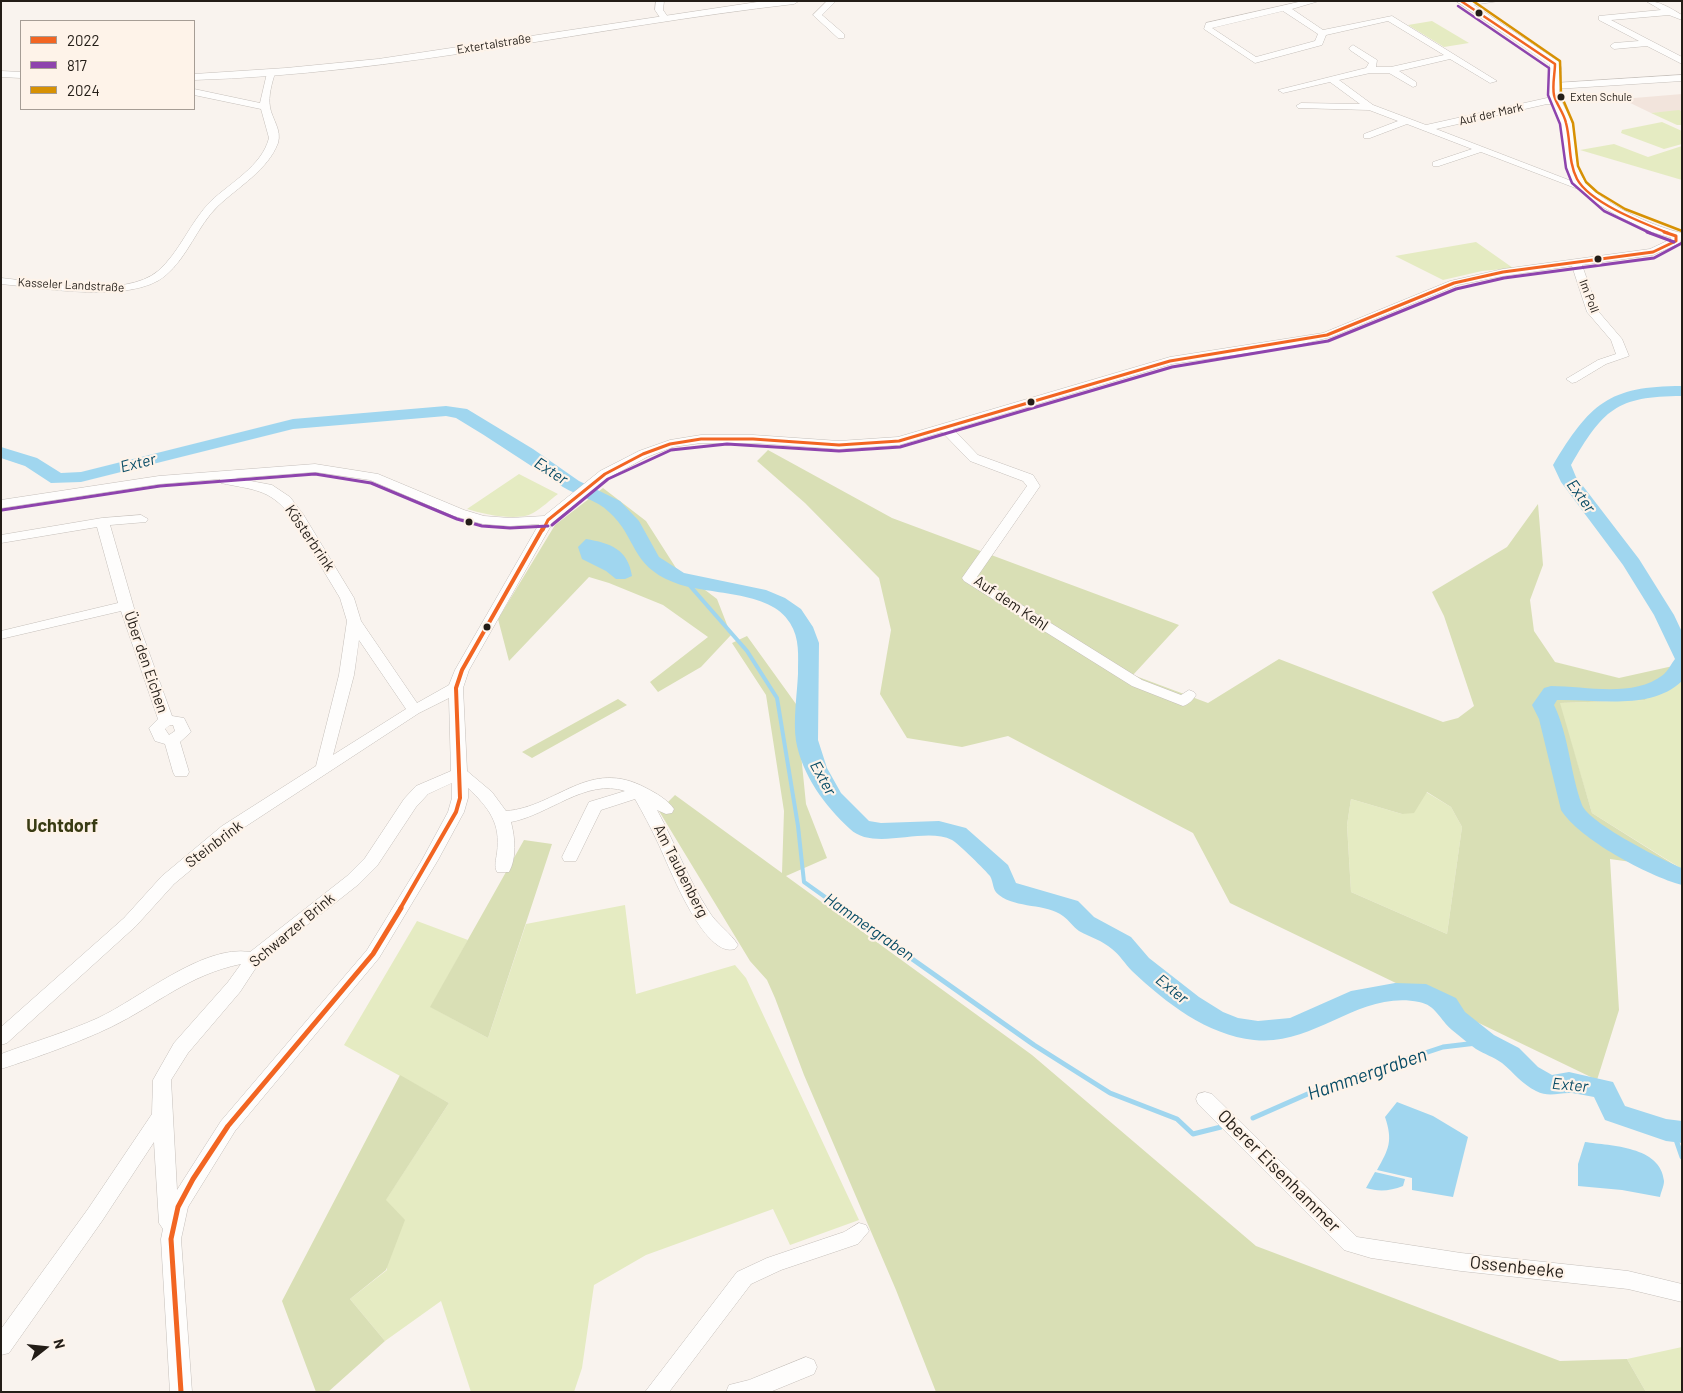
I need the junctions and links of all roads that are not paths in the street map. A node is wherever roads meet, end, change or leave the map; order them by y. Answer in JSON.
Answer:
{"nodes":[{"id":1,"x":660,"y":1,"type":"edge"},
{"id":2,"x":794,"y":1,"type":"edge"},
{"id":3,"x":832,"y":1,"type":"edge"},
{"id":4,"x":1315,"y":1,"type":"edge"},
{"id":5,"x":1495,"y":1,"type":"edge"},
{"id":6,"x":1650,"y":1,"type":"edge"},
{"id":7,"x":1463,"y":3,"type":"edge"},
{"id":8,"x":1285,"y":8,"type":"junction"},
{"id":9,"x":1671,"y":12,"type":"junction"},
{"id":10,"x":664,"y":17,"type":"junction"},
{"id":11,"x":1682,"y":18,"type":"edge"},
{"id":12,"x":1322,"y":33,"type":"junction"},
{"id":13,"x":840,"y":36,"type":"dead end"},
{"id":14,"x":1648,"y":43,"type":"junction"},
{"id":15,"x":1614,"y":46,"type":"dead end"},
{"id":16,"x":1353,"y":48,"type":"dead end"},
{"id":17,"x":1451,"y":56,"type":"junction"},
{"id":18,"x":1682,"y":61,"type":"edge"},
{"id":19,"x":1370,"y":70,"type":"junction"},
{"id":20,"x":1391,"y":70,"type":"junction"},
{"id":21,"x":1,"y":74,"type":"edge"},
{"id":22,"x":20,"y":75,"type":"edge"},
{"id":23,"x":195,"y":77,"type":"edge"},
{"id":24,"x":269,"y":78,"type":"junction"},
{"id":25,"x":1682,"y":78,"type":"edge"},
{"id":26,"x":1332,"y":79,"type":"junction"},
{"id":27,"x":1493,"y":81,"type":"dead end"},
{"id":28,"x":1413,"y":84,"type":"dead end"},
{"id":29,"x":1555,"y":86,"type":"junction"},
{"id":30,"x":1284,"y":90,"type":"dead end"},
{"id":31,"x":195,"y":92,"type":"edge"},
{"id":32,"x":1556,"y":102,"type":"junction"},
{"id":33,"x":265,"y":106,"type":"junction"},
{"id":34,"x":1301,"y":106,"type":"dead end"},
{"id":35,"x":1370,"y":107,"type":"junction"},
{"id":36,"x":1406,"y":121,"type":"junction"},
{"id":37,"x":1426,"y":128,"type":"junction"},
{"id":38,"x":1367,"y":136,"type":"dead end"},
{"id":39,"x":1481,"y":149,"type":"junction"},
{"id":40,"x":1436,"y":164,"type":"dead end"},
{"id":41,"x":1582,"y":187,"type":"junction"},
{"id":42,"x":1679,"y":236,"type":"edge"},
{"id":43,"x":1576,"y":262,"type":"junction"},
{"id":44,"x":1,"y":281,"type":"edge"},
{"id":45,"x":1572,"y":379,"type":"dead end"},
{"id":46,"x":946,"y":429,"type":"junction"},
{"id":47,"x":210,"y":476,"type":"junction"},
{"id":48,"x":1,"y":504,"type":"edge"},
{"id":49,"x":141,"y":519,"type":"dead end"},
{"id":50,"x":548,"y":520,"type":"junction"},
{"id":51,"x":102,"y":522,"type":"junction"},
{"id":52,"x":1,"y":539,"type":"edge"},
{"id":53,"x":127,"y":605,"type":"junction"},
{"id":54,"x":354,"y":621,"type":"junction"},
{"id":55,"x":1,"y":635,"type":"edge"},
{"id":56,"x":456,"y":688,"type":"junction"},
{"id":57,"x":1189,"y":695,"type":"dead end"},
{"id":58,"x":414,"y":710,"type":"junction"},
{"id":59,"x":323,"y":770,"type":"junction"},
{"id":60,"x":181,"y":772,"type":"dead end"},
{"id":61,"x":460,"y":773,"type":"junction"},
{"id":62,"x":639,"y":792,"type":"junction"},
{"id":63,"x":666,"y":809,"type":"dead end"},
{"id":64,"x":502,"y":817,"type":"junction"},
{"id":65,"x":570,"y":858,"type":"dead end"},
{"id":66,"x":503,"y":868,"type":"dead end"},
{"id":67,"x":730,"y":945,"type":"dead end"},
{"id":68,"x":253,"y":959,"type":"junction"},
{"id":69,"x":1,"y":1038,"type":"edge"},
{"id":70,"x":1,"y":1062,"type":"edge"},
{"id":71,"x":1206,"y":1099,"type":"dead end"},
{"id":72,"x":162,"y":1115,"type":"junction"},
{"id":73,"x":859,"y":1231,"type":"dead end"},
{"id":74,"x":171,"y":1239,"type":"junction"},
{"id":75,"x":1351,"y":1244,"type":"joint"},
{"id":76,"x":1682,"y":1294,"type":"edge"},
{"id":77,"x":1,"y":1346,"type":"edge"},
{"id":78,"x":806,"y":1367,"type":"dead end"},
{"id":79,"x":181,"y":1392,"type":"edge"},
{"id":80,"x":656,"y":1392,"type":"edge"},
{"id":81,"x":737,"y":1392,"type":"edge"}],
"edges":[{"from":1,"to":10,"type":"street"},
{"from":2,"to":10,"type":"main road","name":"Extertalstraße"},
{"from":3,"to":13,"type":"street"},
{"from":4,"to":8,"type":"street"},
{"from":5,"to":7,"type":"street"},
{"from":6,"to":9,"type":"street"},
{"from":7,"to":29,"type":"main road"},
{"from":8,"to":12,"type":"street"},
{"from":8,"to":12,"type":"street"},
{"from":9,"to":11,"type":"street"},
{"from":9,"to":14,"type":"street"},
{"from":10,"to":24,"type":"main road","name":"Extertalstraße"},
{"from":12,"to":17,"type":"street"},
{"from":14,"to":15,"type":"street"},
{"from":14,"to":18,"type":"street"},
{"from":16,"to":19,"type":"street"},
{"from":17,"to":20,"type":"street"},
{"from":17,"to":27,"type":"street"},
{"from":19,"to":20,"type":"street"},
{"from":19,"to":26,"type":"street"},
{"from":20,"to":28,"type":"street"},
{"from":21,"to":22,"type":"main road"},
{"from":23,"to":24,"type":"main road","name":"Extertalstraße"},
{"from":24,"to":33,"type":"street","name":"Kasseler Landstraße"},
{"from":25,"to":29,"type":"street"},
{"from":26,"to":30,"type":"street"},
{"from":26,"to":35,"type":"street"},
{"from":29,"to":32,"type":"main road"},
{"from":31,"to":33,"type":"street"},
{"from":32,"to":37,"type":"street","name":"Auf der Mark"},
{"from":32,"to":41,"type":"main road"},
{"from":33,"to":44,"type":"street","name":"Kasseler Landstraße"},
{"from":34,"to":35,"type":"street"},
{"from":35,"to":36,"type":"street"},
{"from":36,"to":37,"type":"street"},
{"from":36,"to":38,"type":"street"},
{"from":37,"to":39,"type":"street"},
{"from":39,"to":40,"type":"street"},
{"from":39,"to":41,"type":"street"},
{"from":41,"to":42,"type":"main road"},
{"from":42,"to":43,"type":"street"},
{"from":43,"to":45,"type":"street","name":"Im Poll"},
{"from":43,"to":46,"type":"street"},
{"from":46,"to":50,"type":"street"},
{"from":46,"to":57,"type":"street","name":"Auf dem Kehl"},
{"from":47,"to":48,"type":"street"},
{"from":47,"to":50,"type":"street"},
{"from":47,"to":54,"type":"street","name":"Kösterbrink"},
{"from":49,"to":51,"type":"street"},
{"from":50,"to":56,"type":"street"},
{"from":51,"to":52,"type":"street"},
{"from":51,"to":53,"type":"street","name":"Über den Eichen"},
{"from":53,"to":55,"type":"street","name":"Über den Eichen"},
{"from":53,"to":60,"type":"street","name":"Über den Eichen"},
{"from":54,"to":58,"type":"street","name":"Kösterbrink"},
{"from":54,"to":59,"type":"street","name":"Kösterbrink"},
{"from":56,"to":58,"type":"street","name":"Steinbrink"},
{"from":56,"to":61,"type":"street"},
{"from":58,"to":59,"type":"street","name":"Steinbrink"},
{"from":59,"to":69,"type":"street","name":"Steinbrink"},
{"from":61,"to":64,"type":"street"},
{"from":61,"to":68,"type":"street","name":"Schwarzer Brink"},
{"from":61,"to":74,"type":"street"},
{"from":62,"to":63,"type":"street","name":"Am Taubenberg"},
{"from":62,"to":64,"type":"street","name":"Am Taubenberg"},
{"from":62,"to":65,"type":"street"},
{"from":62,"to":67,"type":"street","name":"Am Taubenberg"},
{"from":64,"to":66,"type":"street"},
{"from":68,"to":70,"type":"street"},
{"from":68,"to":72,"type":"street","name":"Schwarzer Brink"},
{"from":71,"to":75,"type":"street","name":"Oberer Eisenhammer"},
{"from":72,"to":74,"type":"street","name":"Schwarzer Brink"},
{"from":72,"to":77,"type":"street"},
{"from":73,"to":80,"type":"street"},
{"from":74,"to":79,"type":"street","name":"Schwarzer Brink"},
{"from":75,"to":76,"type":"street","name":"Ossenbeeke"},
{"from":78,"to":81,"type":"street"}]}
